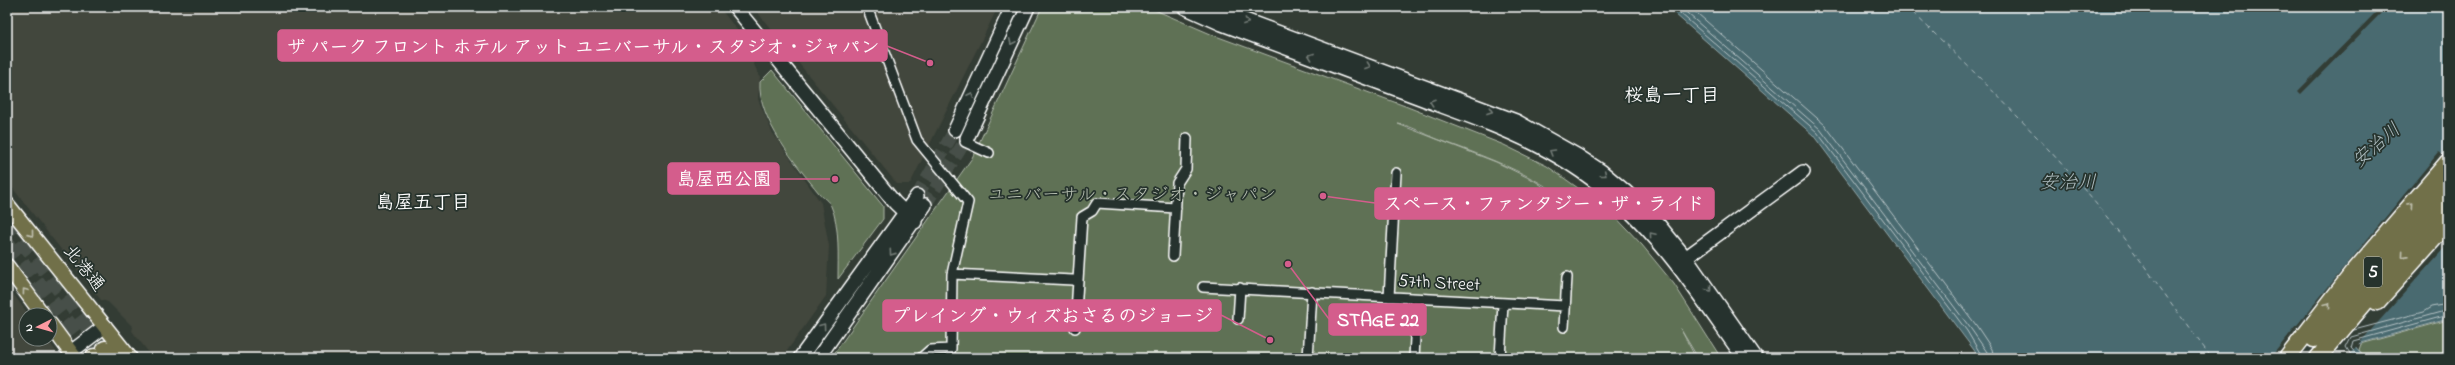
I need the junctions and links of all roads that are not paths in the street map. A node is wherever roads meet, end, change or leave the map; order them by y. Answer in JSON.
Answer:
{"nodes":[{"id":1,"x":735,"y":7,"type":"edge"},
{"id":2,"x":867,"y":7,"type":"edge"},
{"id":3,"x":1012,"y":7,"type":"edge"},
{"id":4,"x":1028,"y":7,"type":"edge"},
{"id":5,"x":1184,"y":7,"type":"edge"},
{"id":6,"x":1210,"y":7,"type":"edge"},
{"id":7,"x":955,"y":130,"type":"tunnel mouth"},
{"id":8,"x":1187,"y":138,"type":"dead end"},
{"id":9,"x":966,"y":140,"type":"joint"},
{"id":10,"x":989,"y":153,"type":"dead end"},
{"id":11,"x":2448,"y":162,"type":"edge"},
{"id":12,"x":1802,"y":172,"type":"dead end"},
{"id":13,"x":1396,"y":173,"type":"dead end"},
{"id":14,"x":2448,"y":185,"type":"edge"},
{"id":15,"x":7,"y":204,"type":"edge"},
{"id":16,"x":2448,"y":204,"type":"edge"},
{"id":17,"x":1176,"y":208,"type":"junction"},
{"id":18,"x":905,"y":212,"type":"junction"},
{"id":19,"x":915,"y":222,"type":"junction"},
{"id":20,"x":2448,"y":223,"type":"edge"},
{"id":21,"x":1173,"y":256,"type":"dead end"},
{"id":22,"x":1681,"y":261,"type":"junction"},
{"id":23,"x":7,"y":266,"type":"edge"},
{"id":24,"x":952,"y":274,"type":"junction"},
{"id":25,"x":1567,"y":277,"type":"dead end"},
{"id":26,"x":1073,"y":280,"type":"dead end"},
{"id":27,"x":1203,"y":287,"type":"dead end"},
{"id":28,"x":1240,"y":288,"type":"junction"},
{"id":29,"x":1312,"y":292,"type":"junction"},
{"id":30,"x":1389,"y":297,"type":"junction"},
{"id":31,"x":1417,"y":299,"type":"junction"},
{"id":32,"x":1503,"y":303,"type":"junction"},
{"id":33,"x":1565,"y":306,"type":"junction"},
{"id":34,"x":37,"y":307,"type":"edge"},
{"id":35,"x":1238,"y":319,"type":"dead end"},
{"id":36,"x":105,"y":326,"type":"junction"},
{"id":37,"x":1564,"y":327,"type":"dead end"},
{"id":38,"x":1075,"y":328,"type":"dead end"},
{"id":39,"x":58,"y":335,"type":"edge"},
{"id":40,"x":73,"y":355,"type":"edge"},
{"id":41,"x":130,"y":358,"type":"edge"},
{"id":42,"x":800,"y":358,"type":"edge"},
{"id":43,"x":818,"y":358,"type":"edge"},
{"id":44,"x":921,"y":358,"type":"edge"},
{"id":45,"x":1308,"y":358,"type":"edge"},
{"id":46,"x":1414,"y":358,"type":"edge"},
{"id":47,"x":1500,"y":358,"type":"edge"},
{"id":48,"x":1744,"y":358,"type":"edge"},
{"id":49,"x":1756,"y":358,"type":"edge"},
{"id":50,"x":2286,"y":358,"type":"edge"},
{"id":51,"x":2297,"y":358,"type":"edge"},
{"id":52,"x":2318,"y":358,"type":"edge"},
{"id":53,"x":2323,"y":358,"type":"edge"}],
"edges":[{"from":1,"to":18,"type":"street"},
{"from":2,"to":24,"type":"street"},
{"from":7,"to":3,"type":"street","one_way":true},
{"from":4,"to":9,"type":"street","one_way":true},
{"from":22,"to":5,"type":"street","one_way":true},
{"from":6,"to":22,"type":"street","one_way":true},
{"from":8,"to":17,"type":"street"},
{"from":9,"to":10,"type":"street"},
{"from":50,"to":11,"type":"highway","one_way":true},
{"from":12,"to":22,"type":"street"},
{"from":13,"to":30,"type":"street"},
{"from":14,"to":51,"type":"highway","number":"5"},
{"from":15,"to":36,"type":"main road","name":"北港通","one_way":true},
{"from":16,"to":52,"type":"highway","number":"5","one_way":true},
{"from":17,"to":21,"type":"street"},
{"from":17,"to":38,"type":"street"},
{"from":18,"to":19,"type":"street"},
{"from":18,"to":19,"type":"street"},
{"from":42,"to":18,"type":"street","one_way":true},
{"from":19,"to":43,"type":"street","one_way":true},
{"from":20,"to":53,"type":"highway"},
{"from":22,"to":48,"type":"street"},
{"from":22,"to":49,"type":"street","one_way":true},
{"from":34,"to":23,"type":"main road","one_way":true},
{"from":24,"to":26,"type":"street"},
{"from":24,"to":44,"type":"street"},
{"from":25,"to":33,"type":"street"},
{"from":27,"to":28,"type":"street","name":"57th Street"},
{"from":28,"to":29,"type":"street","name":"57th Street"},
{"from":28,"to":35,"type":"street"},
{"from":29,"to":30,"type":"street","name":"57th Street"},
{"from":29,"to":45,"type":"street"},
{"from":30,"to":31,"type":"street","name":"57th Street"},
{"from":31,"to":32,"type":"street","name":"57th Street"},
{"from":31,"to":46,"type":"street"},
{"from":32,"to":33,"type":"street","name":"57th Street"},
{"from":32,"to":47,"type":"street"},
{"from":33,"to":37,"type":"street"},
{"from":36,"to":40,"type":"street"},
{"from":36,"to":41,"type":"main road","name":"北港通"},
{"from":39,"to":40,"type":"main road"}]}
